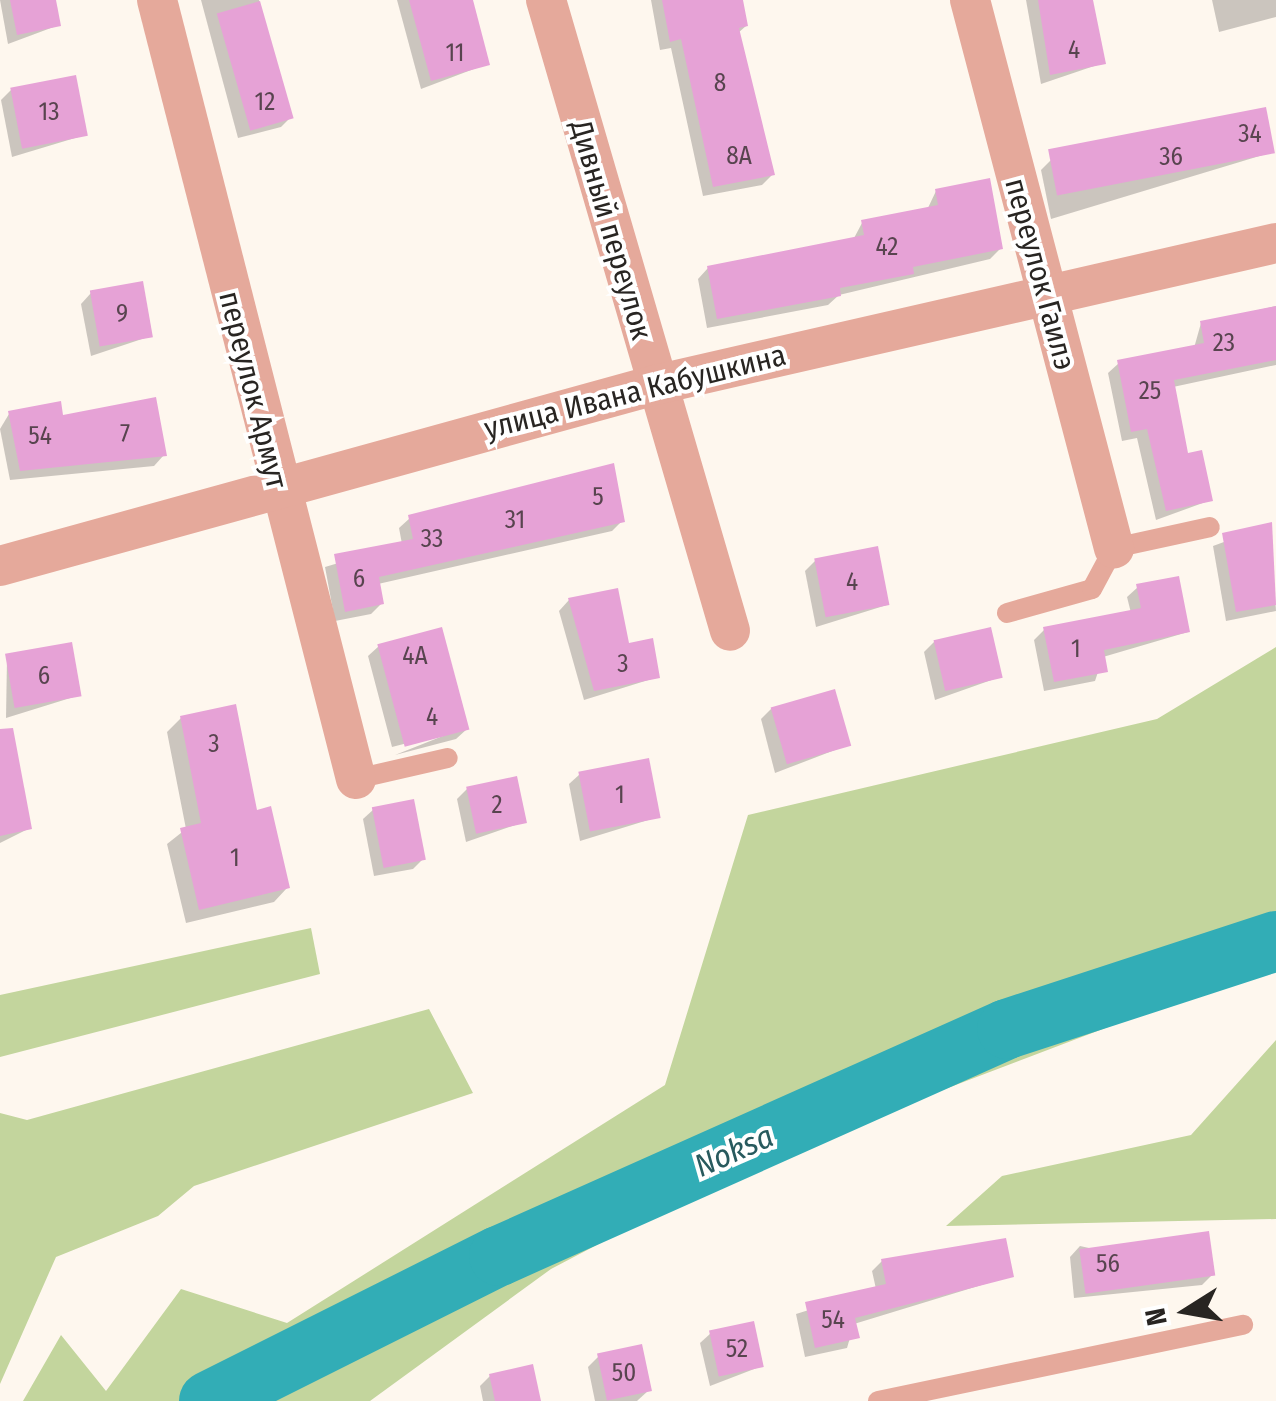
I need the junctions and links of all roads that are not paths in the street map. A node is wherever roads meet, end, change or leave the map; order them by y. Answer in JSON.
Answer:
{"nodes":[{"id":1,"x":157,"y":0,"type":"edge"},
{"id":2,"x":546,"y":0,"type":"edge"},
{"id":3,"x":970,"y":0,"type":"edge"},
{"id":4,"x":1276,"y":243,"type":"edge"},
{"id":5,"x":1046,"y":299,"type":"junction"},
{"id":6,"x":655,"y":384,"type":"junction"},
{"id":7,"x":276,"y":484,"type":"junction"},
{"id":8,"x":1210,"y":526,"type":"dead end"},
{"id":9,"x":1114,"y":548,"type":"junction"},
{"id":10,"x":0,"y":566,"type":"edge"},
{"id":11,"x":1007,"y":614,"type":"dead end"},
{"id":12,"x":730,"y":631,"type":"dead end"},
{"id":13,"x":448,"y":758,"type":"dead end"},
{"id":14,"x":356,"y":779,"type":"joint"},
{"id":15,"x":1243,"y":1325,"type":"dead end"},
{"id":16,"x":878,"y":1401,"type":"edge"}],
"edges":[{"from":1,"to":7,"type":"street","name":"переулок Армут"},
{"from":2,"to":6,"type":"street","name":"Дивный переулок"},
{"from":3,"to":5,"type":"street","name":"переулок Гаилэ"},
{"from":4,"to":5,"type":"street","name":"улица Ивана Кабушкина"},
{"from":5,"to":6,"type":"street","name":"улица Ивана Кабушкина"},
{"from":5,"to":9,"type":"street","name":"переулок Гаилэ"},
{"from":6,"to":7,"type":"street","name":"улица Ивана Кабушкина"},
{"from":6,"to":12,"type":"street","name":"Дивный переулок"},
{"from":7,"to":10,"type":"street","name":"улица Ивана Кабушкина"},
{"from":7,"to":14,"type":"street","name":"переулок Армут"},
{"from":8,"to":9,"type":"lane"},
{"from":9,"to":11,"type":"lane"},
{"from":13,"to":14,"type":"lane"},
{"from":15,"to":16,"type":"lane"}]}
